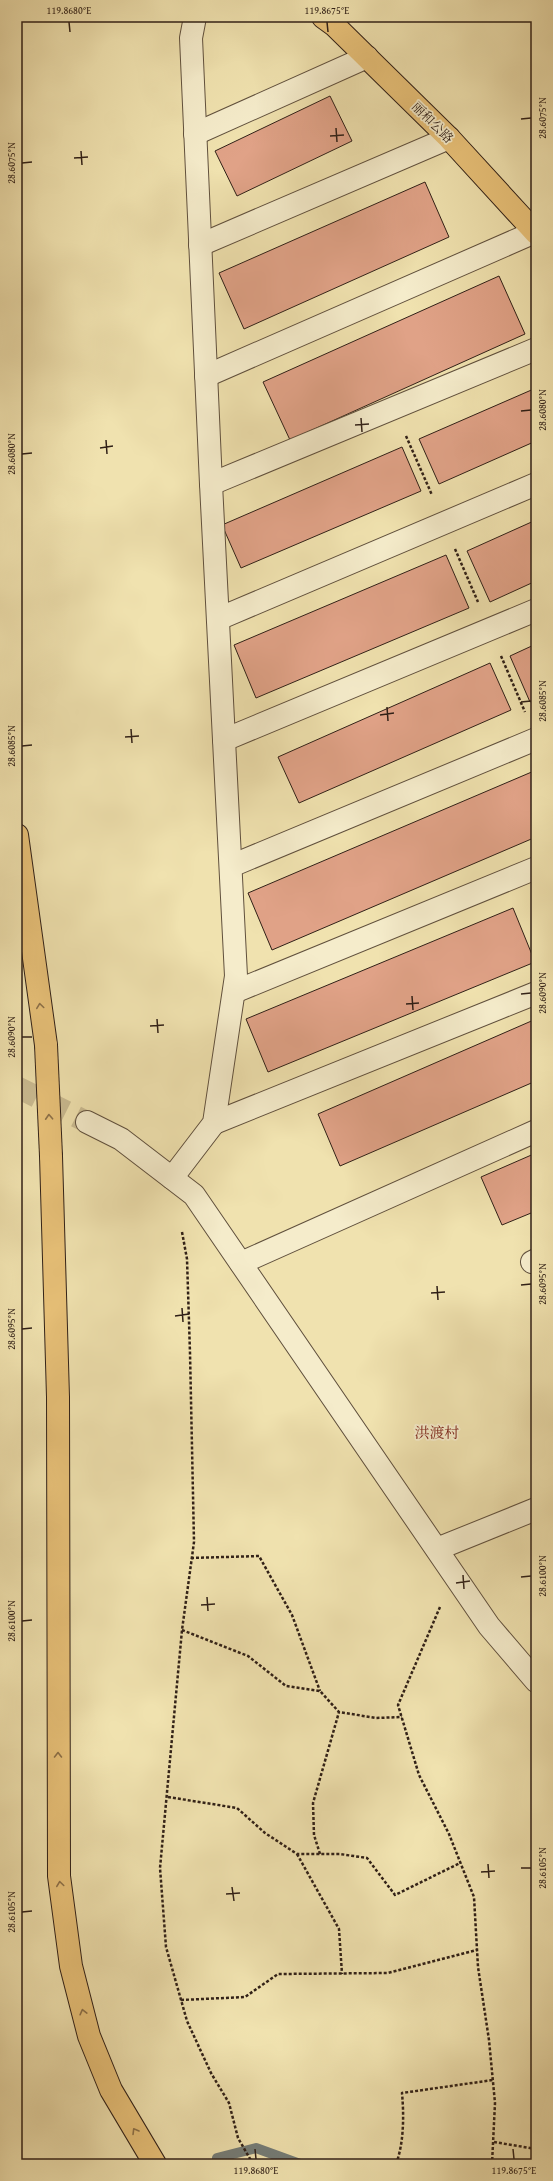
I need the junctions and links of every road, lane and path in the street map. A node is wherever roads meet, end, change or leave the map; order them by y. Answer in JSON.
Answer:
{"nodes":[{"id":1,"x":195,"y":17,"type":"edge"},
{"id":2,"x":323,"y":17,"type":"edge"},
{"id":3,"x":367,"y":57,"type":"junction"},
{"id":4,"x":195,"y":134,"type":"junction"},
{"id":5,"x":449,"y":138,"type":"junction"},
{"id":6,"x":535,"y":233,"type":"edge"},
{"id":7,"x":200,"y":245,"type":"junction"},
{"id":8,"x":536,"y":349,"type":"edge"},
{"id":9,"x":206,"y":376,"type":"junction"},
{"id":10,"x":394,"y":408,"type":"junction"},
{"id":11,"x":211,"y":484,"type":"junction"},
{"id":12,"x":536,"y":484,"type":"edge"},
{"id":13,"x":444,"y":524,"type":"junction"},
{"id":14,"x":536,"y":610,"type":"edge"},
{"id":15,"x":218,"y":619,"type":"junction"},
{"id":16,"x":490,"y":630,"type":"junction"},
{"id":17,"x":527,"y":715,"type":"dead end"},
{"id":18,"x":536,"y":739,"type":"edge"},
{"id":19,"x":224,"y":740,"type":"junction"},
{"id":20,"x":17,"y":835,"type":"edge"},
{"id":21,"x":231,"y":866,"type":"junction"},
{"id":22,"x":536,"y":868,"type":"edge"},
{"id":23,"x":234,"y":992,"type":"junction"},
{"id":24,"x":536,"y":993,"type":"edge"},
{"id":25,"x":87,"y":1122,"type":"tunnel mouth"},
{"id":26,"x":214,"y":1123,"type":"junction"},
{"id":27,"x":536,"y":1131,"type":"edge"},
{"id":28,"x":172,"y":1178,"type":"junction"},
{"id":29,"x":182,"y":1230,"type":"dead end"},
{"id":30,"x":241,"y":1263,"type":"junction"},
{"id":31,"x":536,"y":1509,"type":"edge"},
{"id":32,"x":436,"y":1549,"type":"junction"},
{"id":33,"x":191,"y":1558,"type":"junction"},
{"id":34,"x":454,"y":1574,"type":"junction"},
{"id":35,"x":182,"y":1630,"type":"junction"},
{"id":36,"x":536,"y":1681,"type":"edge"},
{"id":37,"x":320,"y":1691,"type":"junction"},
{"id":38,"x":339,"y":1712,"type":"junction"},
{"id":39,"x":402,"y":1717,"type":"junction"},
{"id":40,"x":168,"y":1797,"type":"junction"},
{"id":41,"x":297,"y":1854,"type":"junction"},
{"id":42,"x":320,"y":1854,"type":"junction"},
{"id":43,"x":460,"y":1863,"type":"junction"},
{"id":44,"x":477,"y":1950,"type":"junction"},
{"id":45,"x":342,"y":1974,"type":"junction"},
{"id":46,"x":181,"y":2000,"type":"junction"},
{"id":47,"x":493,"y":2080,"type":"junction"},
{"id":48,"x":494,"y":2142,"type":"junction"},
{"id":49,"x":536,"y":2149,"type":"edge"},
{"id":50,"x":155,"y":2164,"type":"edge"},
{"id":51,"x":252,"y":2164,"type":"edge"},
{"id":52,"x":396,"y":2164,"type":"edge"},
{"id":53,"x":492,"y":2164,"type":"edge"}],
"edges":[{"from":1,"to":4,"type":"street"},
{"from":2,"to":3,"type":"main road","name":"丽和公路"},
{"from":3,"to":4,"type":"street"},
{"from":3,"to":5,"type":"main road","name":"丽和公路"},
{"from":4,"to":7,"type":"street"},
{"from":5,"to":6,"type":"main road","name":"丽和公路"},
{"from":5,"to":7,"type":"street"},
{"from":6,"to":9,"type":"street"},
{"from":7,"to":9,"type":"street"},
{"from":8,"to":10,"type":"street"},
{"from":9,"to":11,"type":"street"},
{"from":10,"to":11,"type":"street"},
{"from":10,"to":13,"type":"path"},
{"from":11,"to":15,"type":"street"},
{"from":12,"to":13,"type":"street"},
{"from":13,"to":15,"type":"street"},
{"from":13,"to":16,"type":"path"},
{"from":14,"to":16,"type":"street"},
{"from":15,"to":19,"type":"street"},
{"from":16,"to":17,"type":"path"},
{"from":16,"to":19,"type":"street"},
{"from":18,"to":21,"type":"street"},
{"from":19,"to":21,"type":"street"},
{"from":50,"to":20,"type":"main road","one_way":true,"bridge":true},
{"from":21,"to":23,"type":"street"},
{"from":22,"to":23,"type":"street"},
{"from":23,"to":26,"type":"street"},
{"from":24,"to":26,"type":"street"},
{"from":25,"to":28,"type":"street"},
{"from":26,"to":28,"type":"street"},
{"from":27,"to":30,"type":"street"},
{"from":28,"to":30,"type":"street"},
{"from":29,"to":33,"type":"path"},
{"from":30,"to":32,"type":"street"},
{"from":31,"to":32,"type":"street"},
{"from":32,"to":34,"type":"street"},
{"from":33,"to":35,"type":"path"},
{"from":33,"to":37,"type":"path"},
{"from":34,"to":36,"type":"street"},
{"from":34,"to":39,"type":"path"},
{"from":35,"to":37,"type":"path"},
{"from":35,"to":40,"type":"path"},
{"from":37,"to":38,"type":"path"},
{"from":38,"to":39,"type":"path"},
{"from":38,"to":42,"type":"path"},
{"from":39,"to":43,"type":"path"},
{"from":40,"to":41,"type":"path"},
{"from":40,"to":46,"type":"path"},
{"from":41,"to":42,"type":"path"},
{"from":41,"to":45,"type":"path"},
{"from":42,"to":43,"type":"path"},
{"from":43,"to":44,"type":"path"},
{"from":44,"to":45,"type":"path"},
{"from":44,"to":47,"type":"path"},
{"from":45,"to":46,"type":"path"},
{"from":46,"to":51,"type":"path"},
{"from":47,"to":48,"type":"path"},
{"from":47,"to":52,"type":"path"},
{"from":48,"to":49,"type":"path"},
{"from":48,"to":53,"type":"path"}]}
